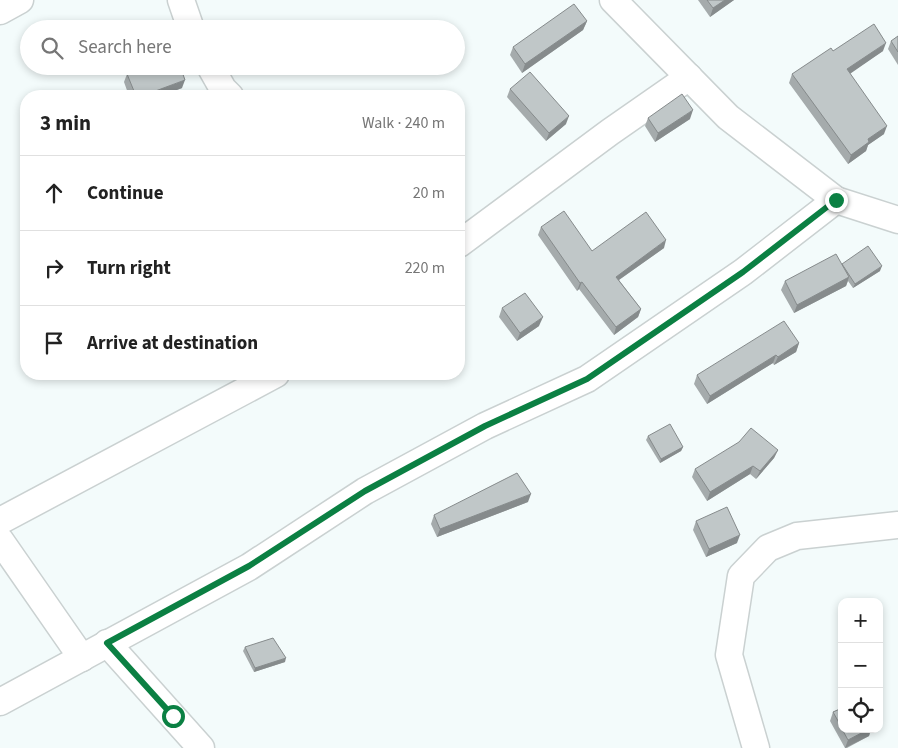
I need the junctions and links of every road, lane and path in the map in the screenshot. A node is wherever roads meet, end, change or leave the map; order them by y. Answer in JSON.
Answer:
{"nodes":[{"id":1,"x":20,"y":0,"type":"edge"},
{"id":2,"x":182,"y":0,"type":"edge"},
{"id":3,"x":613,"y":0,"type":"edge"},
{"id":4,"x":0,"y":11,"type":"edge"},
{"id":5,"x":188,"y":20,"type":"edge"},
{"id":6,"x":215,"y":75,"type":"edge"},
{"id":7,"x":689,"y":77,"type":"junction"},
{"id":8,"x":224,"y":90,"type":"edge"},
{"id":9,"x":836,"y":200,"type":"junction"},
{"id":10,"x":898,"y":220,"type":"edge"},
{"id":11,"x":465,"y":240,"type":"edge"},
{"id":12,"x":265,"y":380,"type":"edge"},
{"id":13,"x":0,"y":521,"type":"edge"},
{"id":14,"x":898,"y":525,"type":"edge"},
{"id":15,"x":0,"y":540,"type":"edge"},
{"id":16,"x":107,"y":643,"type":"junction"},
{"id":17,"x":82,"y":658,"type":"junction"},
{"id":18,"x":0,"y":702,"type":"edge"},
{"id":19,"x":201,"y":748,"type":"edge"},
{"id":20,"x":756,"y":748,"type":"edge"}],
"edges":[{"from":1,"to":4,"type":"street"},
{"from":2,"to":5,"type":"street"},
{"from":3,"to":7,"type":"street"},
{"from":6,"to":8,"type":"street"},
{"from":7,"to":9,"type":"street"},
{"from":7,"to":11,"type":"street"},
{"from":9,"to":10,"type":"street"},
{"from":9,"to":16,"type":"street"},
{"from":12,"to":13,"type":"street"},
{"from":14,"to":20,"type":"street"},
{"from":15,"to":17,"type":"street"},
{"from":16,"to":17,"type":"street"},
{"from":16,"to":19,"type":"street"},
{"from":17,"to":18,"type":"street"}]}
